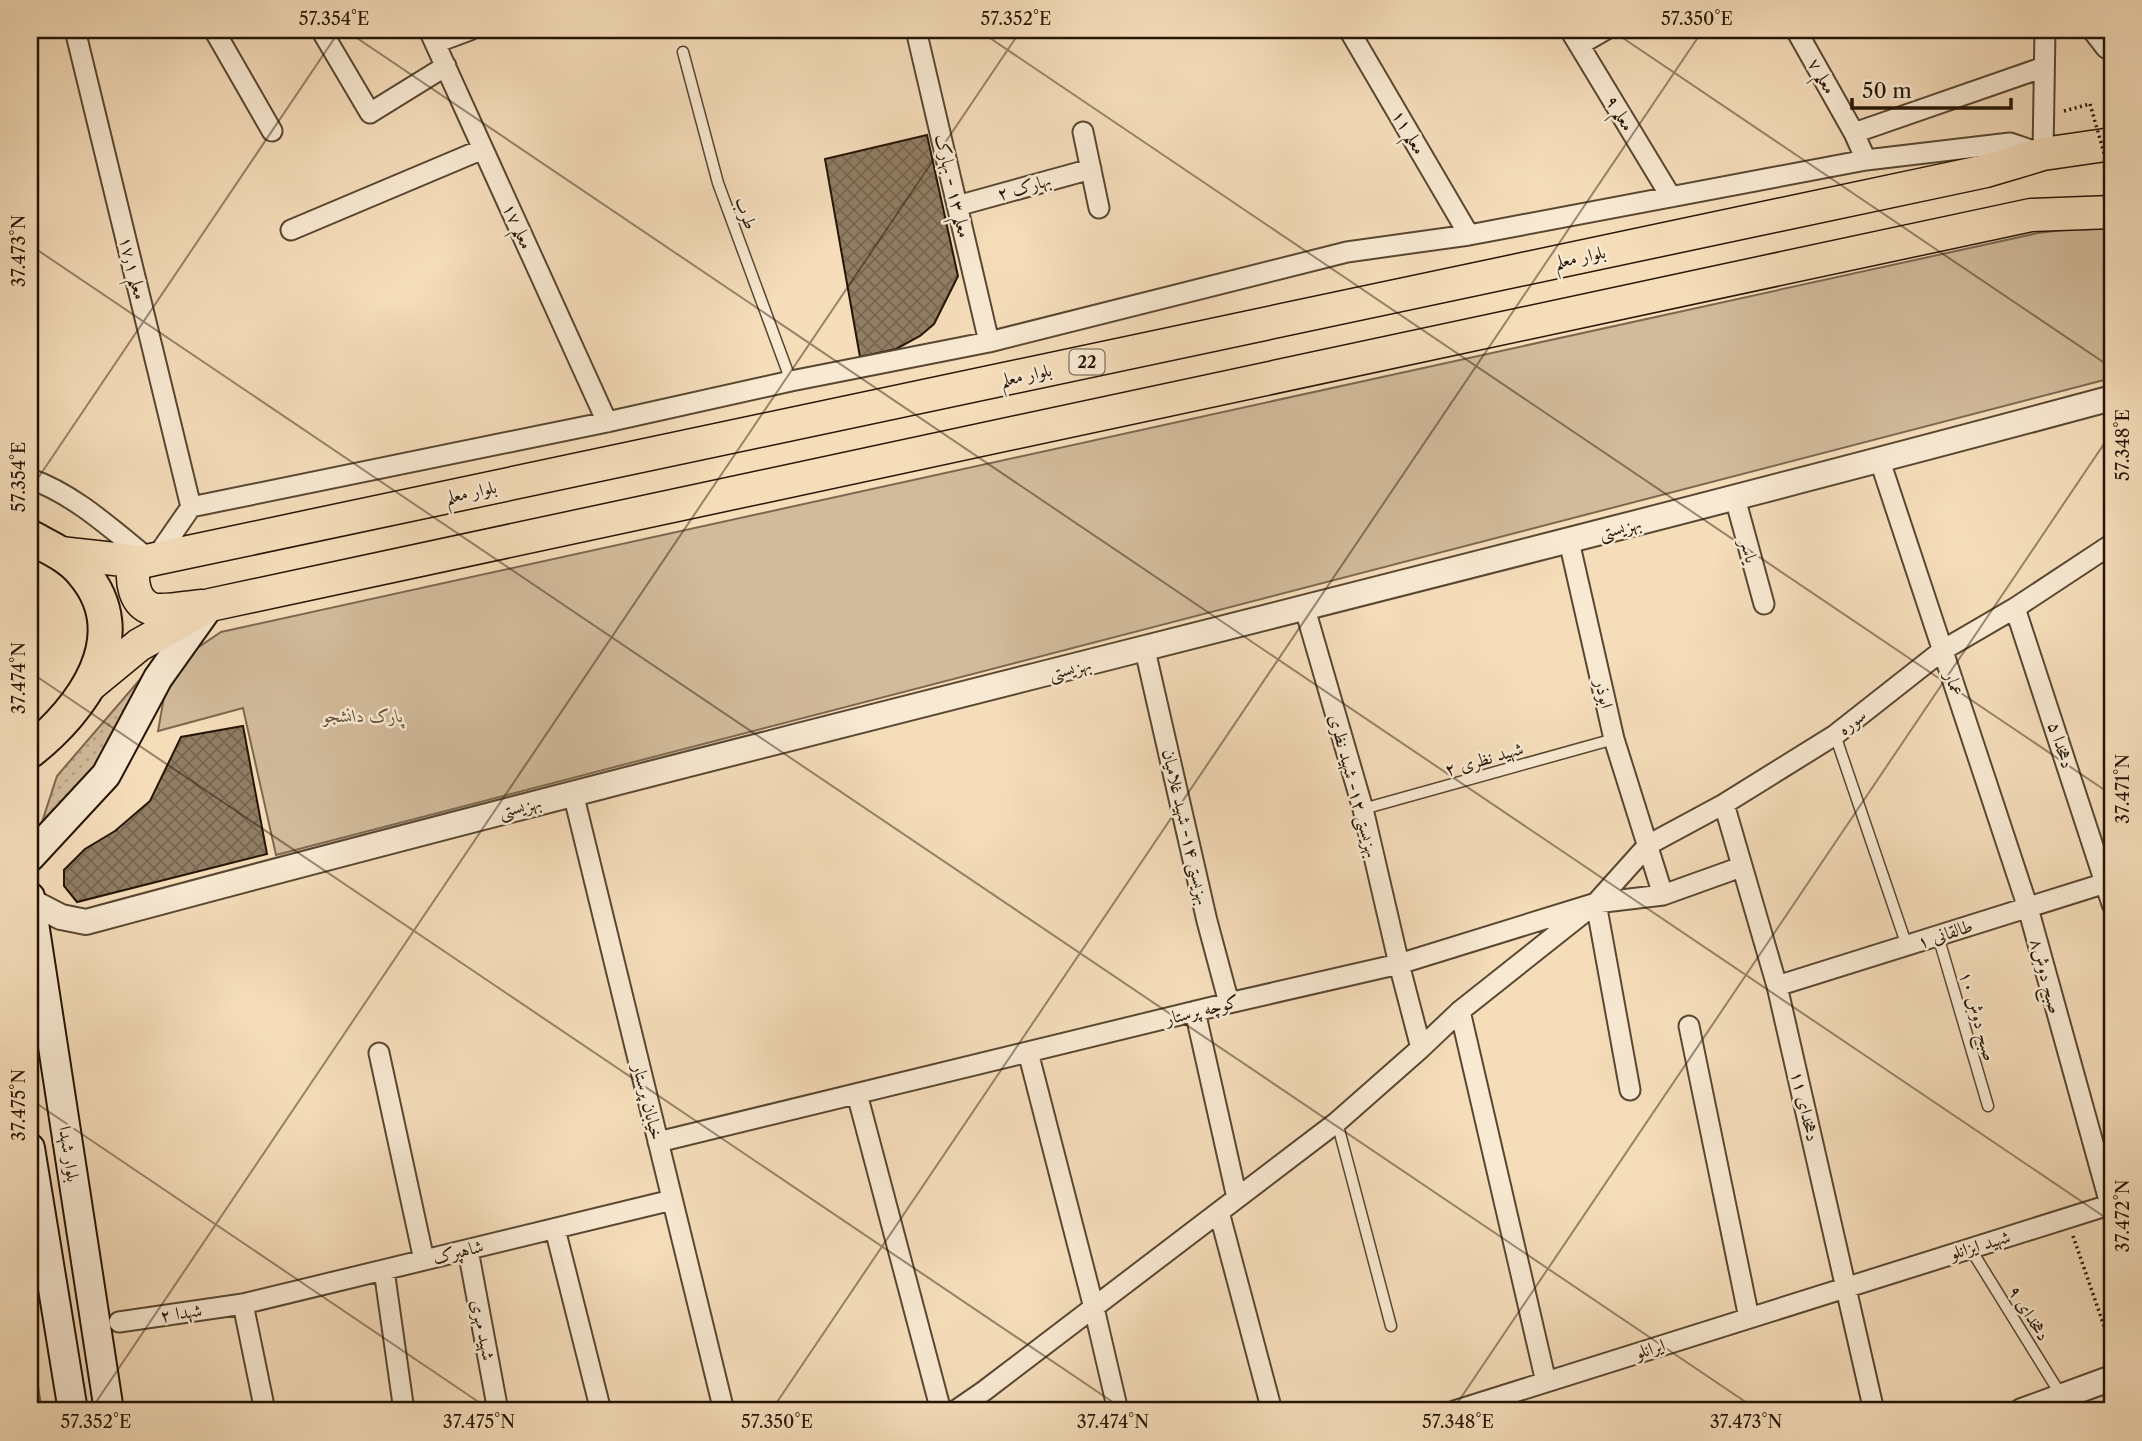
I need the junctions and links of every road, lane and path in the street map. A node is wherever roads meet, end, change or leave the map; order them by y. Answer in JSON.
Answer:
{"nodes":[{"id":1,"x":75,"y":30,"type":"edge"},
{"id":2,"x":214,"y":30,"type":"edge"},
{"id":3,"x":321,"y":30,"type":"edge"},
{"id":4,"x":470,"y":30,"type":"edge"},
{"id":5,"x":916,"y":30,"type":"edge"},
{"id":6,"x":1349,"y":30,"type":"edge"},
{"id":7,"x":1605,"y":30,"type":"edge"},
{"id":8,"x":1796,"y":30,"type":"edge"},
{"id":9,"x":2045,"y":30,"type":"edge"},
{"id":10,"x":2092,"y":30,"type":"edge"},
{"id":11,"x":432,"y":36,"type":"edge"},
{"id":12,"x":1574,"y":37,"type":"edge"},
{"id":13,"x":2112,"y":51,"type":"edge"},
{"id":14,"x":683,"y":52,"type":"dead end"},
{"id":15,"x":446,"y":66,"type":"junction"},
{"id":16,"x":2043,"y":66,"type":"junction"},
{"id":17,"x":2060,"y":112,"type":"dead end"},
{"id":18,"x":272,"y":131,"type":"dead end"},
{"id":19,"x":1083,"y":132,"type":"dead end"},
{"id":20,"x":1854,"y":133,"type":"junction"},
{"id":21,"x":2112,"y":144,"type":"edge"},
{"id":22,"x":483,"y":149,"type":"junction"},
{"id":23,"x":2043,"y":154,"type":"junction"},
{"id":24,"x":1866,"y":160,"type":"junction"},
{"id":25,"x":1091,"y":169,"type":"junction"},
{"id":26,"x":2112,"y":181,"type":"edge"},
{"id":27,"x":1671,"y":197,"type":"junction"},
{"id":28,"x":957,"y":206,"type":"junction"},
{"id":29,"x":1099,"y":208,"type":"dead end"},
{"id":30,"x":2112,"y":212,"type":"edge"},
{"id":31,"x":291,"y":230,"type":"dead end"},
{"id":32,"x":1469,"y":235,"type":"junction"},
{"id":33,"x":989,"y":342,"type":"junction"},
{"id":34,"x":791,"y":381,"type":"junction"},
{"id":35,"x":2112,"y":398,"type":"edge"},
{"id":36,"x":607,"y":422,"type":"junction"},
{"id":37,"x":1880,"y":461,"type":"junction"},
{"id":38,"x":30,"y":479,"type":"edge"},
{"id":39,"x":1735,"y":498,"type":"junction"},
{"id":40,"x":191,"y":507,"type":"junction"},
{"id":41,"x":30,"y":537,"type":"edge"},
{"id":42,"x":1569,"y":541,"type":"junction"},
{"id":43,"x":2112,"y":544,"type":"edge"},
{"id":44,"x":60,"y":553,"type":"junction"},
{"id":45,"x":149,"y":560,"type":"junction"},
{"id":46,"x":1764,"y":604,"type":"dead end"},
{"id":47,"x":211,"y":605,"type":"junction"},
{"id":48,"x":2015,"y":608,"type":"junction"},
{"id":49,"x":1305,"y":609,"type":"junction"},
{"id":50,"x":1145,"y":650,"type":"junction"},
{"id":51,"x":1943,"y":650,"type":"junction"},
{"id":52,"x":88,"y":687,"type":"junction"},
{"id":53,"x":1835,"y":735,"type":"junction"},
{"id":54,"x":1615,"y":739,"type":"junction"},
{"id":55,"x":30,"y":751,"type":"edge"},
{"id":56,"x":573,"y":793,"type":"junction"},
{"id":57,"x":1724,"y":804,"type":"junction"},
{"id":58,"x":1363,"y":809,"type":"junction"},
{"id":59,"x":1648,"y":845,"type":"junction"},
{"id":60,"x":30,"y":857,"type":"edge"},
{"id":61,"x":1741,"y":867,"type":"junction"},
{"id":62,"x":2109,"y":882,"type":"edge"},
{"id":63,"x":1664,"y":895,"type":"junction"},
{"id":64,"x":30,"y":899,"type":"edge"},
{"id":65,"x":1596,"y":903,"type":"junction"},
{"id":66,"x":2112,"y":904,"type":"edge"},
{"id":67,"x":2028,"y":908,"type":"junction"},
{"id":68,"x":1938,"y":936,"type":"junction"},
{"id":69,"x":1907,"y":946,"type":"junction"},
{"id":70,"x":1399,"y":964,"type":"junction"},
{"id":71,"x":1777,"y":986,"type":"junction"},
{"id":72,"x":1229,"y":1003,"type":"junction"},
{"id":73,"x":1195,"y":1011,"type":"junction"},
{"id":74,"x":1461,"y":1011,"type":"junction"},
{"id":75,"x":1689,"y":1026,"type":"dead end"},
{"id":76,"x":1421,"y":1048,"type":"junction"},
{"id":77,"x":1028,"y":1052,"type":"junction"},
{"id":78,"x":379,"y":1054,"type":"dead end"},
{"id":79,"x":1630,"y":1090,"type":"dead end"},
{"id":80,"x":857,"y":1094,"type":"junction"},
{"id":81,"x":1988,"y":1105,"type":"dead end"},
{"id":82,"x":1337,"y":1122,"type":"junction"},
{"id":83,"x":658,"y":1142,"type":"junction"},
{"id":84,"x":30,"y":1148,"type":"edge"},
{"id":85,"x":1237,"y":1198,"type":"junction"},
{"id":86,"x":672,"y":1200,"type":"junction"},
{"id":87,"x":2111,"y":1204,"type":"edge"},
{"id":88,"x":1219,"y":1212,"type":"junction"},
{"id":89,"x":2067,"y":1218,"type":"junction"},
{"id":90,"x":555,"y":1229,"type":"junction"},
{"id":91,"x":1970,"y":1248,"type":"junction"},
{"id":92,"x":468,"y":1250,"type":"junction"},
{"id":93,"x":424,"y":1261,"type":"junction"},
{"id":94,"x":384,"y":1270,"type":"junction"},
{"id":95,"x":1847,"y":1287,"type":"junction"},
{"id":96,"x":243,"y":1304,"type":"junction"},
{"id":97,"x":1094,"y":1308,"type":"junction"},
{"id":98,"x":1749,"y":1318,"type":"junction"},
{"id":99,"x":119,"y":1322,"type":"dead end"},
{"id":100,"x":1391,"y":1326,"type":"dead end"},
{"id":101,"x":2112,"y":1349,"type":"edge"},
{"id":102,"x":2112,"y":1378,"type":"edge"},
{"id":103,"x":1546,"y":1382,"type":"junction"},
{"id":104,"x":984,"y":1391,"type":"junction"},
{"id":105,"x":30,"y":1394,"type":"edge"},
{"id":106,"x":2067,"y":1403,"type":"edge"},
{"id":107,"x":1503,"y":1404,"type":"edge"},
{"id":108,"x":33,"y":1411,"type":"edge"},
{"id":109,"x":73,"y":1411,"type":"edge"},
{"id":110,"x":109,"y":1411,"type":"edge"},
{"id":111,"x":265,"y":1411,"type":"edge"},
{"id":112,"x":404,"y":1411,"type":"edge"},
{"id":113,"x":498,"y":1411,"type":"edge"},
{"id":114,"x":601,"y":1411,"type":"edge"},
{"id":115,"x":724,"y":1411,"type":"edge"},
{"id":116,"x":941,"y":1411,"type":"edge"},
{"id":117,"x":955,"y":1411,"type":"edge"},
{"id":118,"x":989,"y":1411,"type":"edge"},
{"id":119,"x":1118,"y":1411,"type":"edge"},
{"id":120,"x":1272,"y":1411,"type":"edge"},
{"id":121,"x":1454,"y":1411,"type":"edge"},
{"id":122,"x":1874,"y":1411,"type":"edge"},
{"id":123,"x":2022,"y":1411,"type":"edge"}],
"edges":[{"from":1,"to":40,"type":"street","name":"معلم ۱۷٫۱"},
{"from":2,"to":18,"type":"street"},
{"from":3,"to":15,"type":"street"},
{"from":4,"to":11,"type":"street"},
{"from":5,"to":28,"type":"street","name":"معلم ۱۳ - بهارک"},
{"from":6,"to":32,"type":"street","name":"معلم ۱۱"},
{"from":7,"to":12,"type":"street"},
{"from":8,"to":20,"type":"street","name":"معلم ۷"},
{"from":9,"to":16,"type":"street"},
{"from":10,"to":13,"type":"street"},
{"from":11,"to":15,"type":"street","name":"معلم ۱۷"},
{"from":12,"to":27,"type":"street","name":"معلم ۹"},
{"from":14,"to":34,"type":"lane","name":"طرب"},
{"from":15,"to":22,"type":"street","name":"معلم ۱۷"},
{"from":16,"to":20,"type":"street"},
{"from":16,"to":23,"type":"street"},
{"from":17,"to":26,"type":"path","bridge":true},
{"from":19,"to":25,"type":"street"},
{"from":20,"to":24,"type":"street","name":"معلم ۷"},
{"from":21,"to":23,"type":"main road","name":"بلوار معلم","number":"22"},
{"from":22,"to":31,"type":"street"},
{"from":22,"to":36,"type":"street","name":"معلم ۱۷"},
{"from":23,"to":24,"type":"street"},
{"from":23,"to":45,"type":"main road","name":"بلوار معلم","number":"22"},
{"from":24,"to":27,"type":"street"},
{"from":25,"to":28,"type":"street","name":"بهارک ۲"},
{"from":25,"to":29,"type":"street"},
{"from":27,"to":32,"type":"street"},
{"from":28,"to":33,"type":"street","name":"معلم ۱۳ - بهارک"},
{"from":30,"to":47,"type":"main road"},
{"from":32,"to":33,"type":"street"},
{"from":33,"to":34,"type":"street"},
{"from":34,"to":36,"type":"street"},
{"from":35,"to":37,"type":"street","name":"بهزیستی"},
{"from":36,"to":40,"type":"street"},
{"from":37,"to":39,"type":"street","name":"بهزیستی"},
{"from":37,"to":51,"type":"street","name":"عمار"},
{"from":38,"to":45,"type":"street"},
{"from":39,"to":42,"type":"street","name":"بهزیستی"},
{"from":39,"to":46,"type":"street","name":"یاسر"},
{"from":40,"to":45,"type":"street"},
{"from":41,"to":44,"type":"highway"},
{"from":42,"to":49,"type":"street","name":"بهزیستی"},
{"from":42,"to":54,"type":"street","name":"ابوذر"},
{"from":43,"to":48,"type":"street","name":"سوره"},
{"from":44,"to":45,"type":"main road","name":"بلوار معلم","number":"22"},
{"from":44,"to":52,"type":"highway"},
{"from":45,"to":47,"type":"main road"},
{"from":47,"to":52,"type":"main road"},
{"from":47,"to":60,"type":"main road"},
{"from":48,"to":51,"type":"street","name":"سوره"},
{"from":48,"to":62,"type":"street","name":"دهخدا ۵"},
{"from":49,"to":50,"type":"street","name":"بهزیستی"},
{"from":49,"to":58,"type":"street","name":"بهزیستی ۱۲- شهید نظری"},
{"from":50,"to":56,"type":"street","name":"بهزیستی"},
{"from":50,"to":72,"type":"street","name":"بهزیستی ۱۴- شهید غلامیان"},
{"from":51,"to":53,"type":"street","name":"سوره"},
{"from":51,"to":67,"type":"street","name":"عمار"},
{"from":52,"to":55,"type":"highway"},
{"from":53,"to":57,"type":"street","name":"سوره"},
{"from":53,"to":69,"type":"lane"},
{"from":54,"to":58,"type":"lane","name":"شهید نظری ۲"},
{"from":54,"to":59,"type":"street","name":"ابوذر"},
{"from":56,"to":64,"type":"street","name":"بهزیستی"},
{"from":56,"to":83,"type":"street","name":"خیابان پرستار"},
{"from":57,"to":59,"type":"street","name":"سوره"},
{"from":57,"to":61,"type":"street","name":"دهخدای ۱۱"},
{"from":58,"to":70,"type":"street","name":"بهزیستی ۱۲- شهید نظری"},
{"from":59,"to":63,"type":"street","name":"ابوذر"},
{"from":59,"to":65,"type":"street","name":"سوره"},
{"from":61,"to":63,"type":"street","name":"کوچه پرستار"},
{"from":61,"to":71,"type":"street","name":"دهخدای ۱۱"},
{"from":62,"to":66,"type":"street","name":"دهخدا ۵"},
{"from":62,"to":67,"type":"street","name":"طالقانی ۱"},
{"from":63,"to":65,"type":"street","name":"کوچه پرستار"},
{"from":64,"to":110,"type":"main road","name":"بلوار شهدا"},
{"from":65,"to":70,"type":"street","name":"کوچه پرستار"},
{"from":65,"to":74,"type":"street","name":"سوره"},
{"from":65,"to":79,"type":"street"},
{"from":67,"to":68,"type":"street","name":"طالقانی ۱"},
{"from":67,"to":87,"type":"street","name":"صبح دوش۸"},
{"from":68,"to":69,"type":"street","name":"طالقانی ۱"},
{"from":68,"to":81,"type":"lane","name":"صبح دوش ۱۰"},
{"from":69,"to":71,"type":"street","name":"طالقانی ۱"},
{"from":70,"to":72,"type":"street","name":"کوچه پرستار"},
{"from":70,"to":76,"type":"street","name":"بهزیستی ۱۲- شهید نظری"},
{"from":71,"to":95,"type":"street","name":"دهخدای ۱۱"},
{"from":72,"to":73,"type":"street","name":"کوچه پرستار"},
{"from":73,"to":77,"type":"street","name":"کوچه پرستار"},
{"from":73,"to":85,"type":"street"},
{"from":74,"to":76,"type":"street","name":"سوره"},
{"from":74,"to":103,"type":"street"},
{"from":75,"to":98,"type":"street"},
{"from":76,"to":82,"type":"street","name":"سوره"},
{"from":77,"to":80,"type":"street","name":"کوچه پرستار"},
{"from":77,"to":97,"type":"street"},
{"from":78,"to":93,"type":"street"},
{"from":80,"to":83,"type":"street","name":"کوچه پرستار"},
{"from":80,"to":116,"type":"street"},
{"from":82,"to":85,"type":"street","name":"سوره"},
{"from":82,"to":100,"type":"lane"},
{"from":83,"to":86,"type":"street","name":"خیابان پرستار"},
{"from":84,"to":109,"type":"main road"},
{"from":85,"to":88,"type":"street","name":"سوره"},
{"from":86,"to":90,"type":"street","name":"شاهپرک"},
{"from":86,"to":115,"type":"street","name":"خیابان پرستار"},
{"from":87,"to":89,"type":"street","name":"شهید ایزانلو"},
{"from":88,"to":97,"type":"street","name":"سوره"},
{"from":88,"to":120,"type":"street"},
{"from":89,"to":91,"type":"street","name":"شهید ایزانلو"},
{"from":89,"to":101,"type":"path"},
{"from":90,"to":92,"type":"street","name":"شاهپرک"},
{"from":90,"to":114,"type":"street"},
{"from":91,"to":95,"type":"street","name":"شهید ایزانلو"},
{"from":91,"to":106,"type":"lane","name":"دهخدای ۹"},
{"from":92,"to":93,"type":"street","name":"شاهپرک"},
{"from":92,"to":113,"type":"street","name":"شهید مهری"},
{"from":93,"to":94,"type":"street","name":"شاهپرک"},
{"from":94,"to":96,"type":"street","name":"شاهپرک"},
{"from":94,"to":112,"type":"street"},
{"from":95,"to":98,"type":"street","name":"ایرانلو"},
{"from":95,"to":122,"type":"street","name":"دهخدای ۱۱"},
{"from":96,"to":99,"type":"street","name":"شهدا ۲"},
{"from":96,"to":111,"type":"street"},
{"from":97,"to":104,"type":"street","name":"سوره"},
{"from":97,"to":119,"type":"street"},
{"from":98,"to":103,"type":"street","name":"ایرانلو"},
{"from":102,"to":106,"type":"street"},
{"from":103,"to":107,"type":"street","name":"ایرانلو"},
{"from":104,"to":117,"type":"street","name":"سوره"},
{"from":104,"to":118,"type":"street"},
{"from":105,"to":108,"type":"path"},
{"from":106,"to":123,"type":"street"},
{"from":107,"to":121,"type":"street","name":"ایرانلو"}]}
